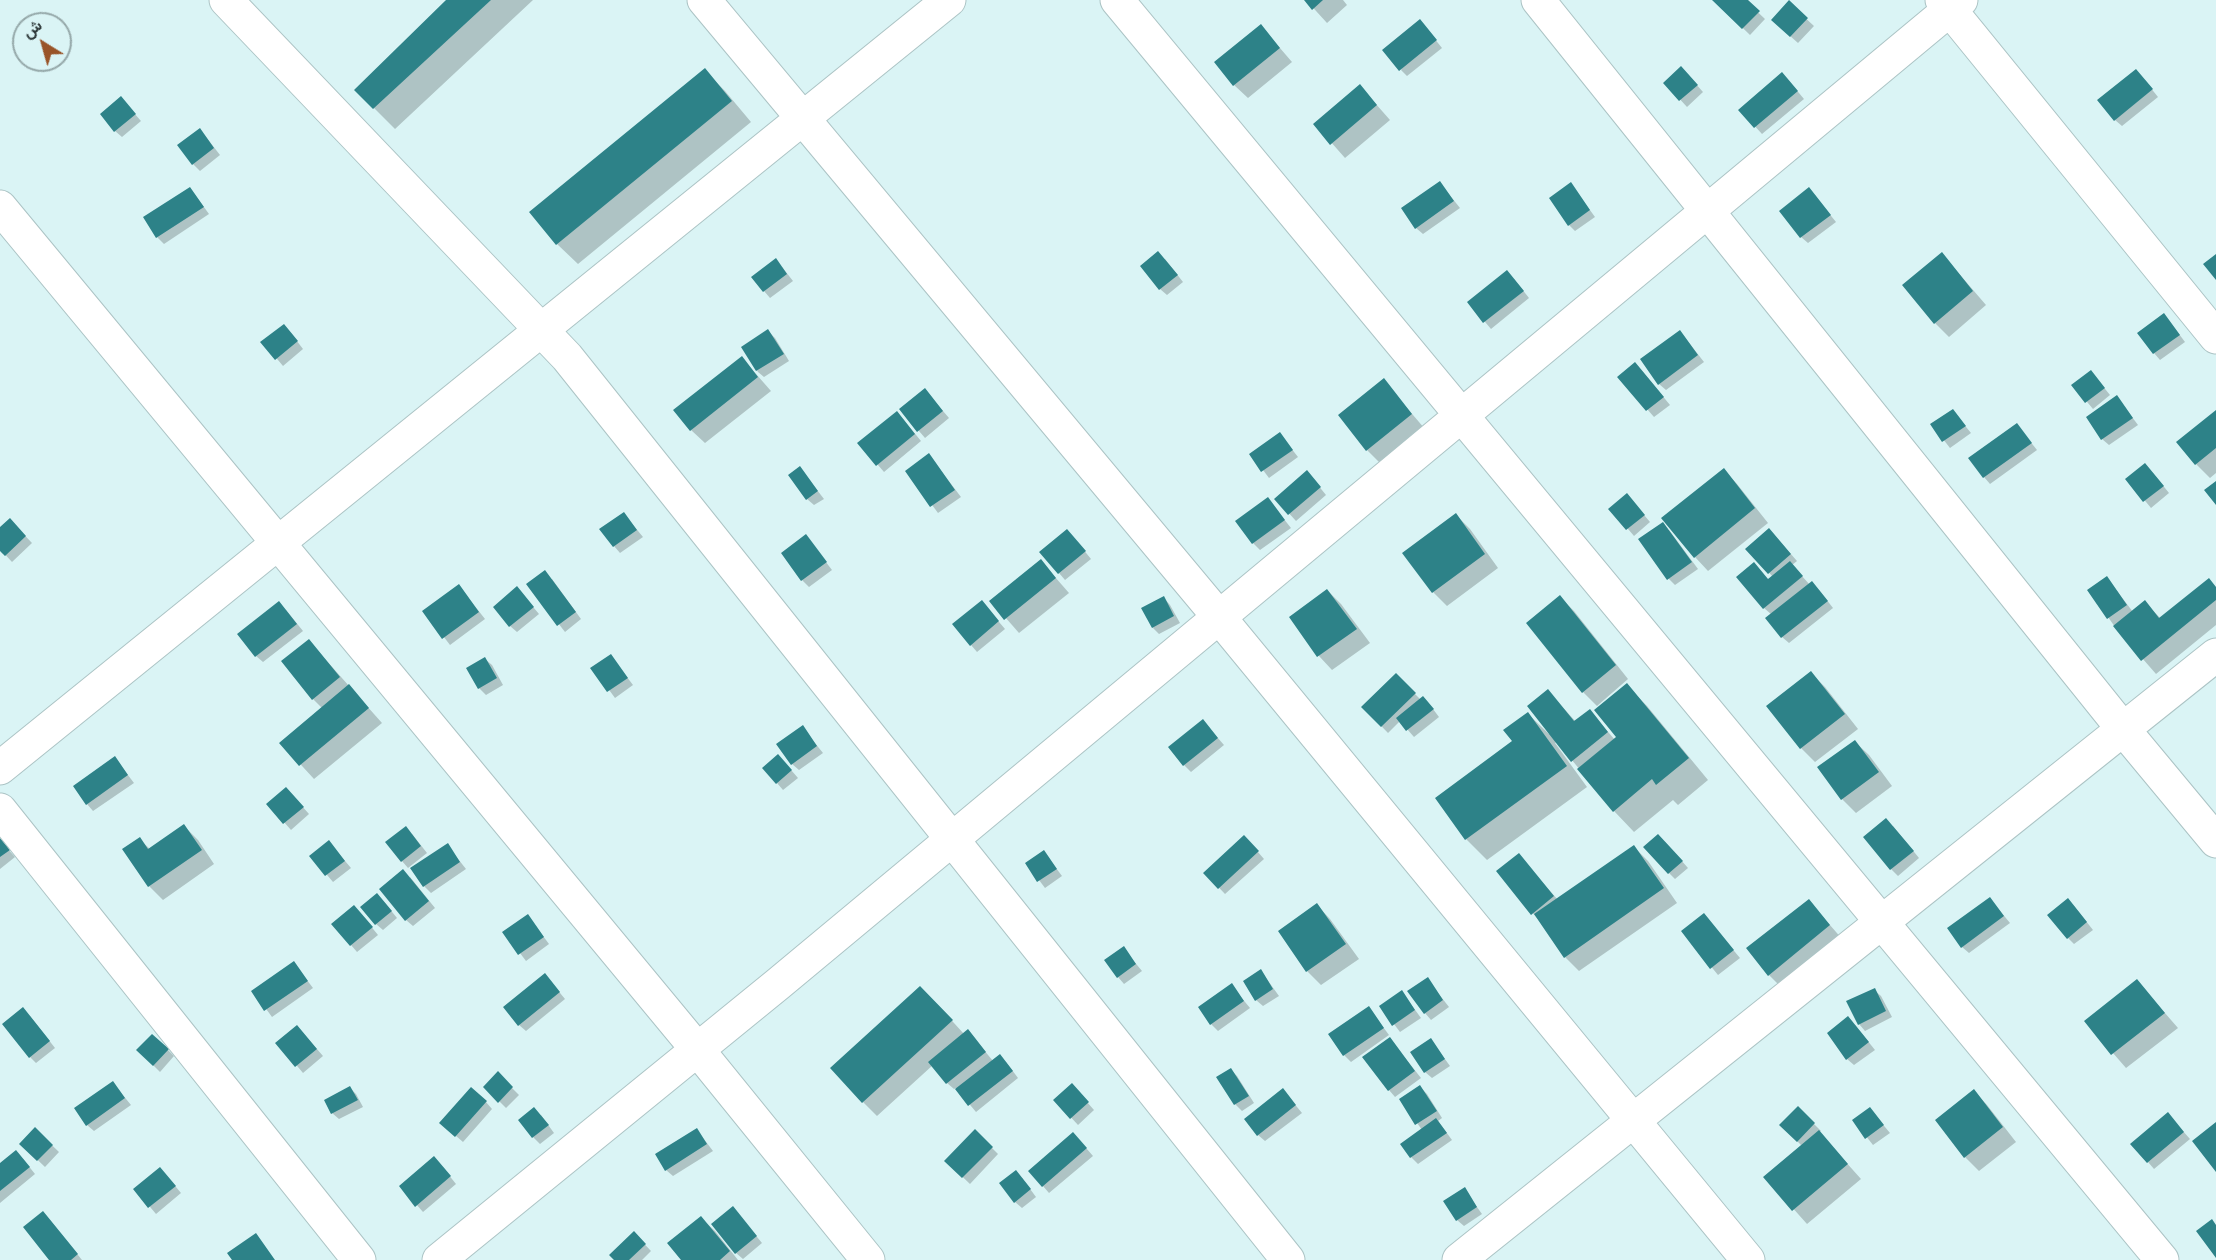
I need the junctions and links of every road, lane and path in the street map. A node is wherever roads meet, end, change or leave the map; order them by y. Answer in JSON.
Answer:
{"nodes":[{"id":1,"x":226,"y":0,"type":"edge"},
{"id":2,"x":704,"y":0,"type":"edge"},
{"id":3,"x":949,"y":0,"type":"edge"},
{"id":4,"x":1117,"y":0,"type":"edge"},
{"id":5,"x":1538,"y":0,"type":"edge"},
{"id":6,"x":1951,"y":3,"type":"edge"},
{"id":7,"x":803,"y":118,"type":"junction"},
{"id":8,"x":0,"y":207,"type":"edge"},
{"id":9,"x":1706,"y":212,"type":"junction"},
{"id":10,"x":542,"y":330,"type":"junction"},
{"id":11,"x":2216,"y":337,"type":"edge"},
{"id":12,"x":1462,"y":415,"type":"junction"},
{"id":13,"x":278,"y":543,"type":"junction"},
{"id":14,"x":1219,"y":617,"type":"junction"},
{"id":15,"x":2216,"y":655,"type":"edge"},
{"id":16,"x":2123,"y":729,"type":"junction"},
{"id":17,"x":0,"y":768,"type":"edge"},
{"id":18,"x":0,"y":810,"type":"edge"},
{"id":19,"x":952,"y":839,"type":"junction"},
{"id":20,"x":2216,"y":841,"type":"edge"},
{"id":21,"x":1881,"y":922,"type":"junction"},
{"id":22,"x":697,"y":1049,"type":"junction"},
{"id":23,"x":1632,"y":1121,"type":"junction"},
{"id":24,"x":359,"y":1260,"type":"edge"},
{"id":25,"x":439,"y":1260,"type":"edge"},
{"id":26,"x":868,"y":1260,"type":"edge"},
{"id":27,"x":1288,"y":1260,"type":"edge"},
{"id":28,"x":1459,"y":1260,"type":"edge"},
{"id":29,"x":1748,"y":1260,"type":"edge"},
{"id":30,"x":2162,"y":1260,"type":"edge"}],
"edges":[{"from":1,"to":10,"type":"street"},
{"from":2,"to":7,"type":"street"},
{"from":3,"to":7,"type":"street"},
{"from":4,"to":12,"type":"street"},
{"from":5,"to":9,"type":"street"},
{"from":6,"to":9,"type":"street"},
{"from":6,"to":11,"type":"street"},
{"from":7,"to":10,"type":"street"},
{"from":7,"to":14,"type":"street"},
{"from":8,"to":13,"type":"street"},
{"from":9,"to":12,"type":"street"},
{"from":9,"to":16,"type":"street"},
{"from":10,"to":13,"type":"street"},
{"from":10,"to":19,"type":"street"},
{"from":12,"to":14,"type":"street"},
{"from":12,"to":21,"type":"street"},
{"from":13,"to":17,"type":"street"},
{"from":13,"to":22,"type":"street"},
{"from":14,"to":19,"type":"street"},
{"from":14,"to":23,"type":"street"},
{"from":15,"to":16,"type":"street"},
{"from":16,"to":20,"type":"street"},
{"from":16,"to":21,"type":"street"},
{"from":18,"to":24,"type":"street"},
{"from":19,"to":22,"type":"street"},
{"from":19,"to":27,"type":"street"},
{"from":21,"to":23,"type":"street"},
{"from":21,"to":30,"type":"street"},
{"from":22,"to":25,"type":"street"},
{"from":22,"to":26,"type":"street"},
{"from":23,"to":28,"type":"street"},
{"from":23,"to":29,"type":"street"}]}
